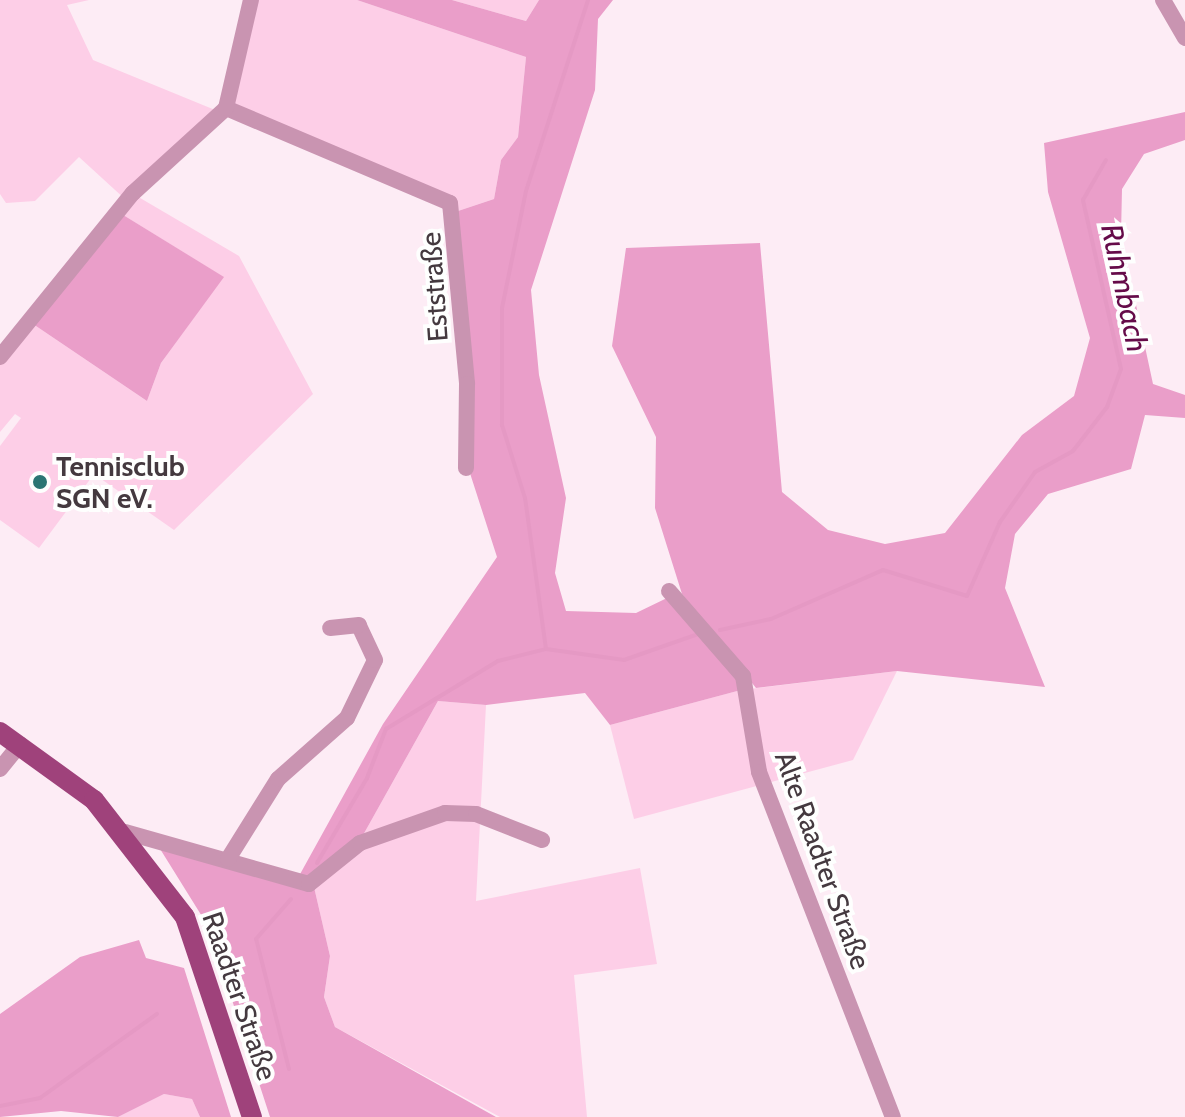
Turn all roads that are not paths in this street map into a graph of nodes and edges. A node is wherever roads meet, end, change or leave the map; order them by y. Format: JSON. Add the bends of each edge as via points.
{"nodes":[{"id":1,"x":251,"y":0,"type":"edge"},
{"id":2,"x":1163,"y":0,"type":"edge"},
{"id":3,"x":1185,"y":38,"type":"edge"},
{"id":4,"x":226,"y":108,"type":"junction"},
{"id":5,"x":0,"y":357,"type":"edge"},
{"id":6,"x":466,"y":468,"type":"dead end"},
{"id":7,"x":669,"y":591,"type":"dead end"},
{"id":8,"x":330,"y":628,"type":"dead end"},
{"id":9,"x":0,"y":732,"type":"edge"},
{"id":10,"x":20,"y":744,"type":"junction"},
{"id":11,"x":0,"y":769,"type":"edge"},
{"id":12,"x":125,"y":832,"type":"junction"},
{"id":13,"x":542,"y":840,"type":"dead end"},
{"id":14,"x":228,"y":859,"type":"junction"},
{"id":15,"x":252,"y":1117,"type":"edge"},
{"id":16,"x":893,"y":1117,"type":"edge"}],
"edges":[{"from":1,"to":4,"type":"street"},
{"from":2,"to":3,"type":"street"},
{"from":4,"to":5,"type":"street","via":[[133,193]]},
{"from":4,"to":6,"type":"street","name":"Eststraße","via":[[450,203],[467,384]]},
{"from":7,"to":16,"type":"street","name":"Alte Raadter Straße","via":[[743,676],[759,772]]},
{"from":8,"to":14,"type":"street","via":[[359,625],[375,660],[347,718],[278,779]]},
{"from":9,"to":10,"type":"main road","name":"Raadter Straße"},
{"from":10,"to":11,"type":"street"},
{"from":10,"to":12,"type":"main road","name":"Raadter Straße"},
{"from":12,"to":14,"type":"street"},
{"from":12,"to":15,"type":"main road","name":"Raadter Straße","via":[[185,917]]},
{"from":13,"to":14,"type":"street","via":[[476,814],[445,813],[360,843],[309,884]]}]}
